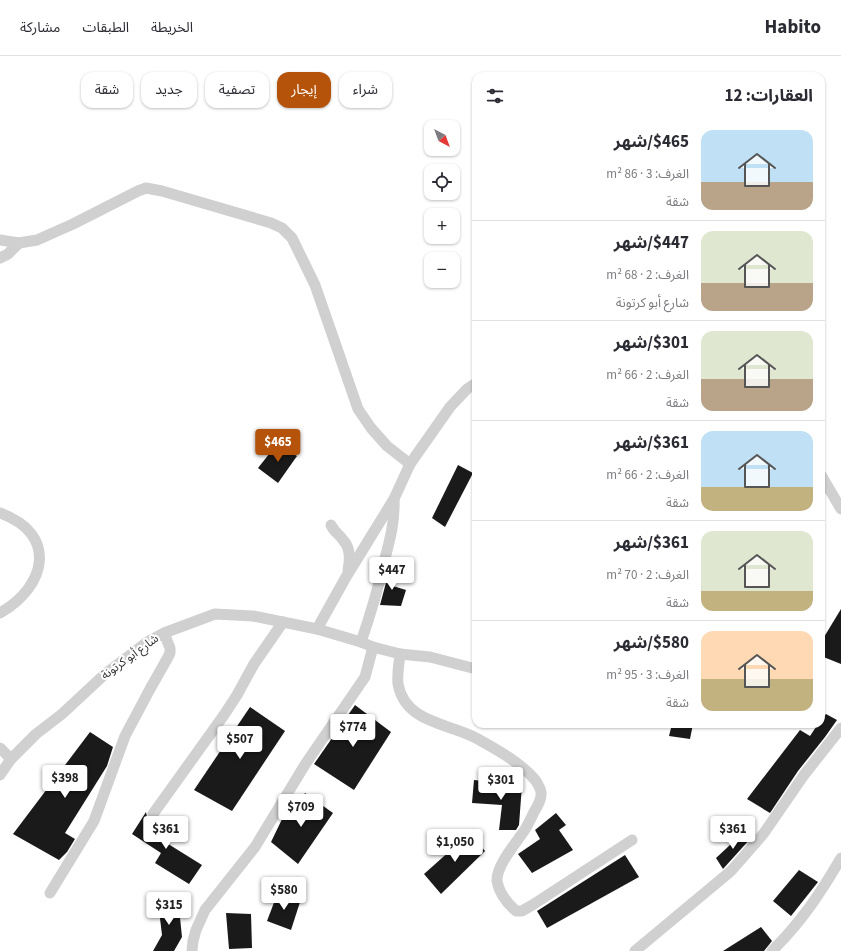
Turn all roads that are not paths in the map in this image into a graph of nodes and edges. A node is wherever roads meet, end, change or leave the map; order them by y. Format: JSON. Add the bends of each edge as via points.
{"nodes":[{"id":1,"x":0,"y":240,"type":"edge"},
{"id":2,"x":19,"y":243,"type":"junction"},
{"id":3,"x":0,"y":258,"type":"edge"},
{"id":4,"x":472,"y":386,"type":"edge"},
{"id":5,"x":410,"y":464,"type":"junction"},
{"id":6,"x":825,"y":482,"type":"edge"},
{"id":7,"x":394,"y":499,"type":"junction"},
{"id":8,"x":841,"y":509,"type":"edge"},
{"id":9,"x":0,"y":513,"type":"edge"},
{"id":10,"x":331,"y":525,"type":"dead end"},
{"id":11,"x":346,"y":576,"type":"junction"},
{"id":12,"x":0,"y":613,"type":"edge"},
{"id":13,"x":283,"y":622,"type":"junction"},
{"id":14,"x":318,"y":629,"type":"junction"},
{"id":15,"x":164,"y":633,"type":"junction"},
{"id":16,"x":360,"y":642,"type":"junction"},
{"id":17,"x":374,"y":647,"type":"junction"},
{"id":18,"x":400,"y":654,"type":"junction"},
{"id":19,"x":472,"y":667,"type":"edge"},
{"id":20,"x":841,"y":728,"type":"edge"},
{"id":21,"x":0,"y":748,"type":"edge"},
{"id":22,"x":11,"y":759,"type":"junction"},
{"id":23,"x":0,"y":775,"type":"edge"},
{"id":24,"x":153,"y":814,"type":"dead end"},
{"id":25,"x":632,"y":840,"type":"dead end"},
{"id":26,"x":841,"y":858,"type":"edge"},
{"id":27,"x":50,"y":893,"type":"dead end"},
{"id":28,"x":192,"y":951,"type":"edge"},
{"id":29,"x":635,"y":951,"type":"edge"},
{"id":30,"x":772,"y":951,"type":"edge"}],
"edges":[{"from":1,"to":2,"type":"street"},
{"from":2,"to":3,"type":"street"},
{"from":2,"to":5,"type":"street","via":[[37,240],[146,188],[242,214],[282,228],[292,238],[315,285],[358,410],[387,446]]},
{"from":4,"to":5,"type":"street","via":[[450,407]]},
{"from":5,"to":7,"type":"street"},
{"from":6,"to":8,"type":"street"},
{"from":7,"to":11,"type":"street"},
{"from":7,"to":16,"type":"street","via":[[390,538],[375,602]]},
{"from":9,"to":12,"type":"street","via":[[9,516],[29,532],[34,538],[40,558],[33,583],[27,592]]},
{"from":10,"to":11,"type":"street","via":[[344,540],[350,557]]},
{"from":11,"to":14,"type":"street"},
{"from":13,"to":14,"type":"street","name":"شارع أبو كرتونة"},
{"from":13,"to":15,"type":"street","name":"شارع أبو كرتونة","via":[[253,616],[215,614]]},
{"from":13,"to":24,"type":"street","via":[[224,715]]},
{"from":14,"to":16,"type":"street","name":"شارع أبو كرتونة"},
{"from":15,"to":22,"type":"street","name":"شارع أبو كرتونة","via":[[147,642],[105,674]]},
{"from":15,"to":27,"type":"street","via":[[170,653],[125,736],[94,822]]},
{"from":16,"to":17,"type":"street","name":"شارع أبو كرتونة"},
{"from":17,"to":18,"type":"street","name":"شارع أبو كرتونة"},
{"from":17,"to":28,"type":"street","via":[[365,677],[306,764],[255,847],[204,910],[196,930]]},
{"from":18,"to":19,"type":"street","name":"شارع أبو كرتونة","via":[[430,657]]},
{"from":18,"to":25,"type":"street","via":[[398,684],[412,710],[422,717],[474,737],[501,753],[514,761],[539,786],[542,794],[540,802],[498,871],[500,891],[516,912],[534,904]]},
{"from":20,"to":29,"type":"street","via":[[804,775],[764,833],[731,871]]},
{"from":21,"to":22,"type":"street"},
{"from":22,"to":23,"type":"street","name":"شارع أبو كرتونة"},
{"from":26,"to":30,"type":"street","via":[[804,917]]}]}
